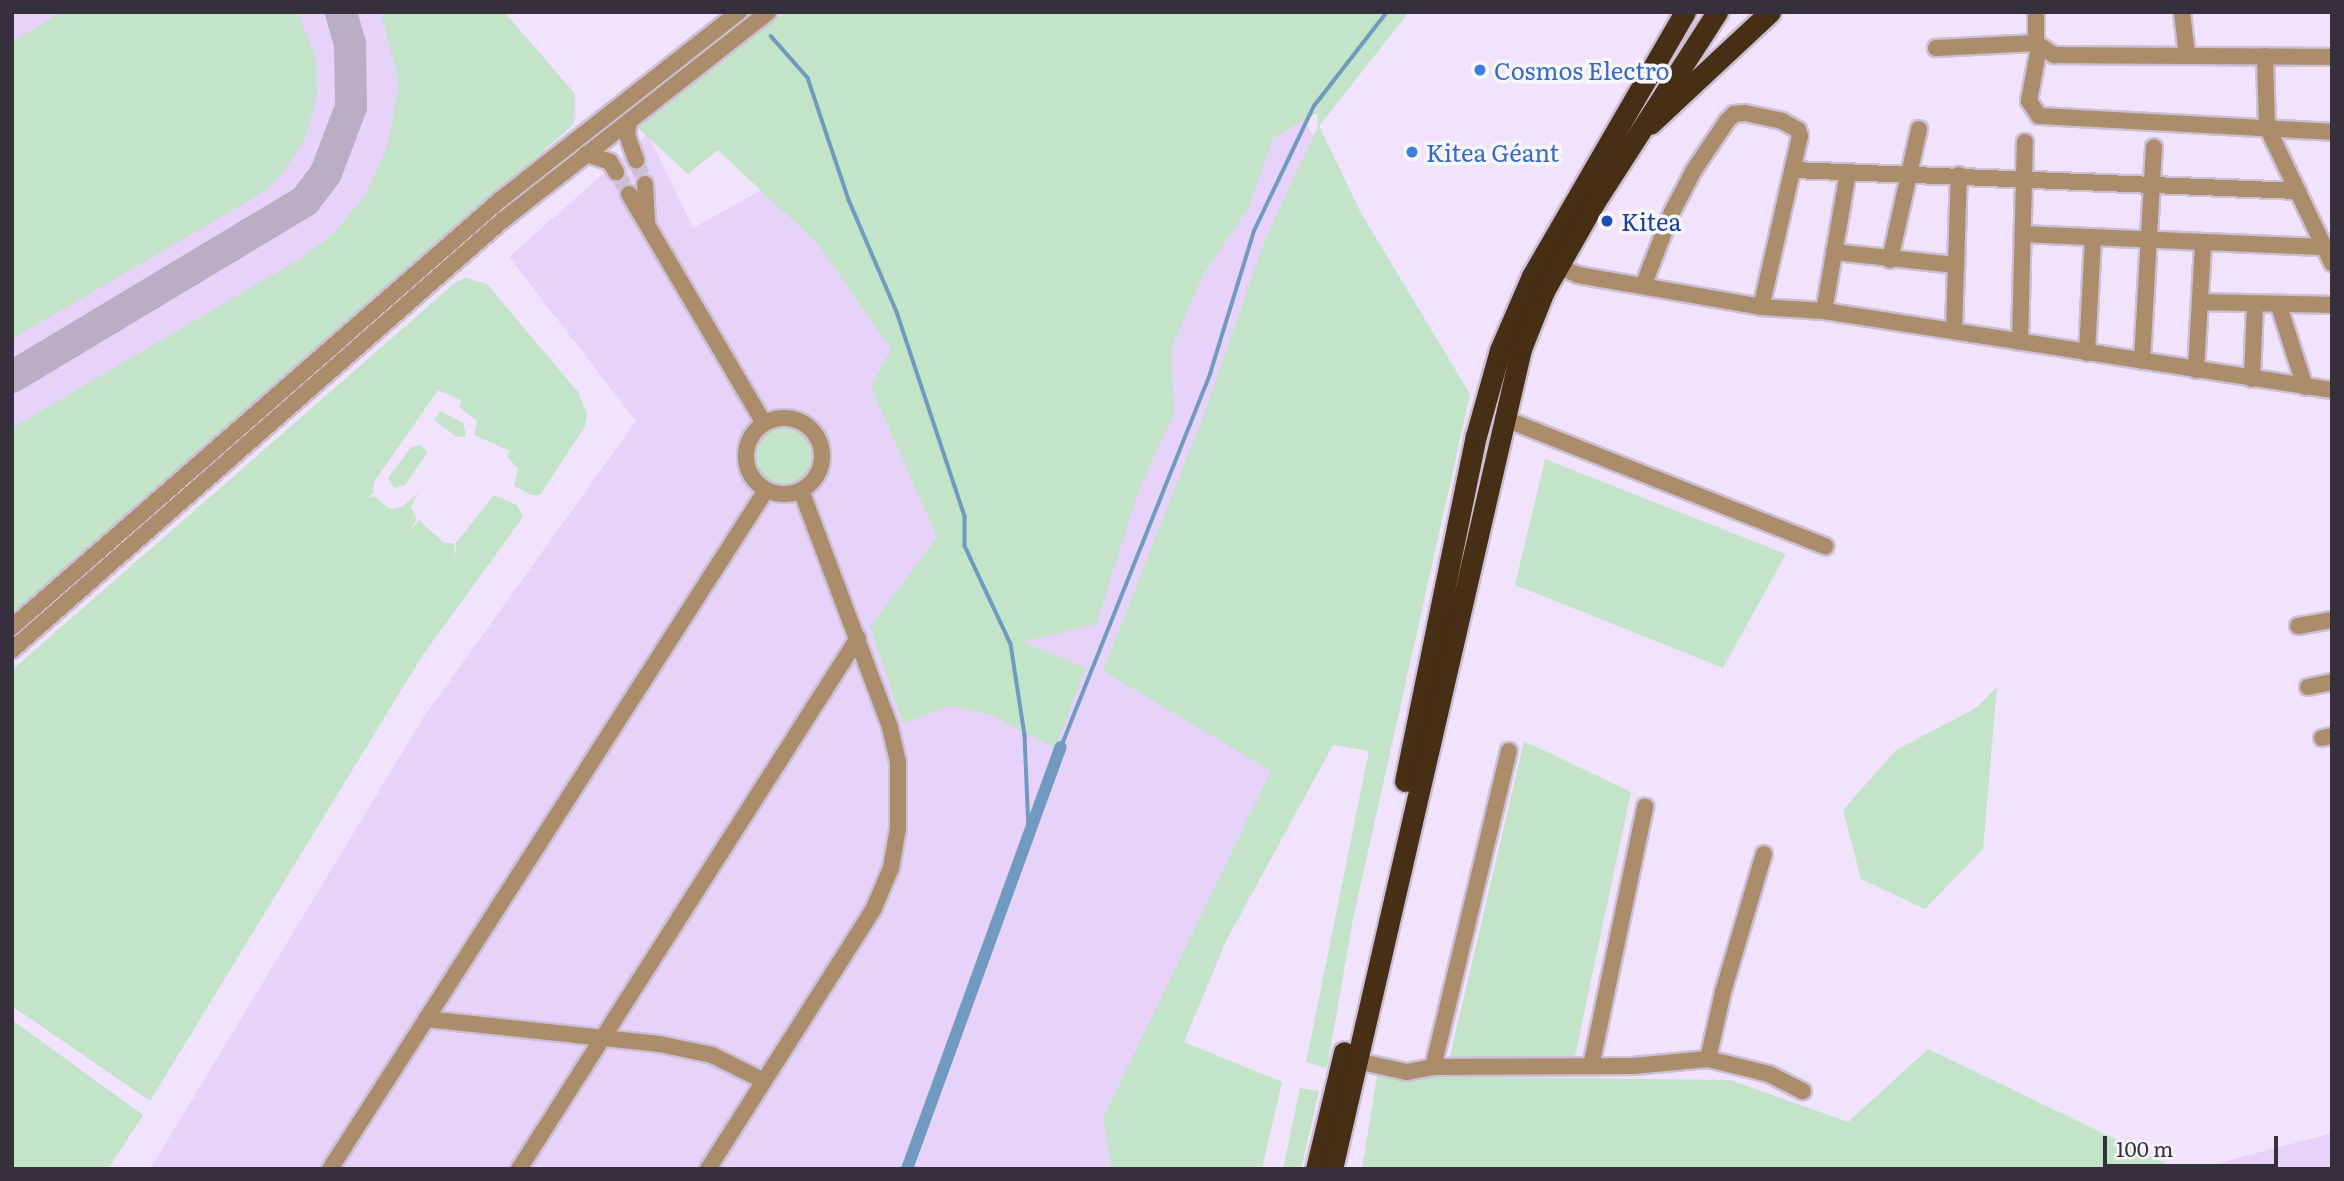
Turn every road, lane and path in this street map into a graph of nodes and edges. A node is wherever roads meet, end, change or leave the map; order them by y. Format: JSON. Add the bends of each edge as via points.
{"nodes":[{"id":1,"x":739,"y":12,"type":"edge"},
{"id":2,"x":768,"y":12,"type":"edge"},
{"id":3,"x":1685,"y":12,"type":"edge"},
{"id":4,"x":1717,"y":12,"type":"edge"},
{"id":5,"x":1770,"y":12,"type":"edge"},
{"id":6,"x":2036,"y":12,"type":"edge"},
{"id":7,"x":2182,"y":12,"type":"edge"},
{"id":8,"x":2038,"y":45,"type":"junction"},
{"id":9,"x":1936,"y":48,"type":"dead end"},
{"id":10,"x":2186,"y":55,"type":"junction"},
{"id":11,"x":2265,"y":56,"type":"junction"},
{"id":12,"x":2332,"y":57,"type":"edge"},
{"id":13,"x":629,"y":122,"type":"junction"},
{"id":14,"x":2267,"y":127,"type":"junction"},
{"id":15,"x":1919,"y":129,"type":"dead end"},
{"id":16,"x":2332,"y":132,"type":"edge"},
{"id":17,"x":614,"y":133,"type":"junction"},
{"id":18,"x":1633,"y":139,"type":"junction"},
{"id":19,"x":2025,"y":142,"type":"dead end"},
{"id":20,"x":2154,"y":147,"type":"dead end"},
{"id":21,"x":586,"y":154,"type":"junction"},
{"id":22,"x":636,"y":160,"type":"tunnel mouth"},
{"id":23,"x":1794,"y":170,"type":"junction"},
{"id":24,"x":1848,"y":172,"type":"junction"},
{"id":25,"x":1908,"y":173,"type":"junction"},
{"id":26,"x":1959,"y":175,"type":"junction"},
{"id":27,"x":2025,"y":177,"type":"junction"},
{"id":28,"x":645,"y":184,"type":"tunnel mouth"},
{"id":29,"x":2151,"y":184,"type":"junction"},
{"id":30,"x":2298,"y":191,"type":"junction"},
{"id":31,"x":629,"y":194,"type":"tunnel mouth"},
{"id":32,"x":646,"y":222,"type":"junction"},
{"id":33,"x":465,"y":230,"type":"junction"},
{"id":34,"x":2023,"y":234,"type":"junction"},
{"id":35,"x":2094,"y":238,"type":"junction"},
{"id":36,"x":2148,"y":242,"type":"junction"},
{"id":37,"x":477,"y":243,"type":"junction"},
{"id":38,"x":450,"y":244,"type":"junction"},
{"id":39,"x":2203,"y":244,"type":"junction"},
{"id":40,"x":2325,"y":247,"type":"junction"},
{"id":41,"x":1834,"y":253,"type":"junction"},
{"id":42,"x":461,"y":256,"type":"junction"},
{"id":43,"x":1890,"y":260,"type":"junction"},
{"id":44,"x":2332,"y":263,"type":"edge"},
{"id":45,"x":1956,"y":265,"type":"junction"},
{"id":46,"x":1557,"y":266,"type":"junction"},
{"id":47,"x":1643,"y":286,"type":"junction"},
{"id":48,"x":2200,"y":302,"type":"junction"},
{"id":49,"x":2255,"y":305,"type":"junction"},
{"id":50,"x":2332,"y":305,"type":"edge"},
{"id":51,"x":2279,"y":306,"type":"junction"},
{"id":52,"x":1761,"y":307,"type":"junction"},
{"id":53,"x":1824,"y":310,"type":"junction"},
{"id":54,"x":1954,"y":330,"type":"junction"},
{"id":55,"x":2020,"y":342,"type":"junction"},
{"id":56,"x":2087,"y":353,"type":"junction"},
{"id":57,"x":2142,"y":362,"type":"junction"},
{"id":58,"x":2196,"y":370,"type":"junction"},
{"id":59,"x":2252,"y":379,"type":"junction"},
{"id":60,"x":2305,"y":387,"type":"junction"},
{"id":61,"x":2332,"y":390,"type":"edge"},
{"id":62,"x":1503,"y":418,"type":"junction"},
{"id":63,"x":764,"y":423,"type":"junction"},
{"id":64,"x":766,"y":490,"type":"junction"},
{"id":65,"x":801,"y":490,"type":"junction"},
{"id":66,"x":1825,"y":546,"type":"dead end"},
{"id":67,"x":2332,"y":620,"type":"edge"},
{"id":68,"x":2298,"y":626,"type":"dead end"},
{"id":69,"x":12,"y":627,"type":"edge"},
{"id":70,"x":858,"y":638,"type":"junction"},
{"id":71,"x":12,"y":650,"type":"edge"},
{"id":72,"x":2332,"y":682,"type":"edge"},
{"id":73,"x":2308,"y":687,"type":"dead end"},
{"id":74,"x":1509,"y":751,"type":"dead end"},
{"id":75,"x":1645,"y":807,"type":"dead end"},
{"id":76,"x":1764,"y":854,"type":"dead end"},
{"id":77,"x":426,"y":1019,"type":"junction"},
{"id":78,"x":603,"y":1038,"type":"junction"},
{"id":79,"x":1708,"y":1059,"type":"junction"},
{"id":80,"x":1357,"y":1061,"type":"junction"},
{"id":81,"x":1591,"y":1066,"type":"junction"},
{"id":82,"x":1433,"y":1067,"type":"junction"},
{"id":83,"x":764,"y":1081,"type":"junction"},
{"id":84,"x":1803,"y":1091,"type":"dead end"},
{"id":85,"x":330,"y":1169,"type":"edge"},
{"id":86,"x":519,"y":1169,"type":"edge"},
{"id":87,"x":708,"y":1169,"type":"edge"},
{"id":88,"x":1316,"y":1169,"type":"edge"},
{"id":89,"x":1332,"y":1169,"type":"edge"}],
"edges":[{"from":1,"to":33,"type":"street"},
{"from":2,"to":13,"type":"street"},
{"from":3,"to":88,"type":"highway","via":[[1532,276],[1491,377],[1359,996]]},
{"from":4,"to":18,"type":"highway"},
{"from":5,"to":18,"type":"highway"},
{"from":6,"to":8,"type":"street"},
{"from":7,"to":10,"type":"street"},
{"from":8,"to":9,"type":"street"},
{"from":8,"to":10,"type":"street","via":[[2065,55]]},
{"from":8,"to":14,"type":"street","via":[[2029,101],[2039,116]]},
{"from":10,"to":11,"type":"street"},
{"from":11,"to":12,"type":"street"},
{"from":11,"to":14,"type":"street"},
{"from":13,"to":17,"type":"street"},
{"from":13,"to":22,"type":"street","via":[[627,135]]},
{"from":14,"to":16,"type":"street"},
{"from":14,"to":30,"type":"street"},
{"from":15,"to":25,"type":"street"},
{"from":17,"to":21,"type":"street"},
{"from":17,"to":21,"type":"street","via":[[613,167]]},
{"from":18,"to":46,"type":"highway"},
{"from":19,"to":27,"type":"street"},
{"from":20,"to":29,"type":"street"},
{"from":21,"to":37,"type":"street"},
{"from":23,"to":24,"type":"street"},
{"from":23,"to":47,"type":"street","via":[[1798,130],[1782,121],[1734,114],[1672,212]]},
{"from":23,"to":52,"type":"street"},
{"from":24,"to":25,"type":"street"},
{"from":24,"to":41,"type":"street"},
{"from":25,"to":26,"type":"street"},
{"from":25,"to":43,"type":"street"},
{"from":26,"to":27,"type":"street"},
{"from":26,"to":45,"type":"street"},
{"from":27,"to":29,"type":"street"},
{"from":27,"to":34,"type":"street"},
{"from":28,"to":32,"type":"street"},
{"from":29,"to":30,"type":"street"},
{"from":29,"to":36,"type":"street"},
{"from":30,"to":40,"type":"street"},
{"from":31,"to":32,"type":"street"},
{"from":32,"to":63,"type":"street"},
{"from":33,"to":37,"type":"street"},
{"from":33,"to":38,"type":"street"},
{"from":34,"to":35,"type":"street"},
{"from":34,"to":55,"type":"street"},
{"from":35,"to":36,"type":"street"},
{"from":35,"to":56,"type":"street"},
{"from":36,"to":39,"type":"street"},
{"from":36,"to":57,"type":"street"},
{"from":37,"to":42,"type":"street"},
{"from":38,"to":42,"type":"street"},
{"from":38,"to":69,"type":"street"},
{"from":39,"to":40,"type":"street"},
{"from":39,"to":48,"type":"street"},
{"from":40,"to":44,"type":"street"},
{"from":41,"to":43,"type":"street"},
{"from":41,"to":53,"type":"street"},
{"from":42,"to":71,"type":"street"},
{"from":43,"to":45,"type":"street"},
{"from":45,"to":54,"type":"street"},
{"from":46,"to":47,"type":"street","via":[[1578,275]]},
{"from":46,"to":62,"type":"highway","via":[[1521,349]]},
{"from":47,"to":52,"type":"street"},
{"from":48,"to":49,"type":"street"},
{"from":48,"to":58,"type":"street"},
{"from":49,"to":51,"type":"street"},
{"from":49,"to":59,"type":"street"},
{"from":50,"to":51,"type":"street"},
{"from":51,"to":60,"type":"street"},
{"from":52,"to":53,"type":"street"},
{"from":53,"to":54,"type":"street"},
{"from":54,"to":55,"type":"street"},
{"from":55,"to":56,"type":"street"},
{"from":56,"to":57,"type":"street"},
{"from":57,"to":58,"type":"street"},
{"from":58,"to":59,"type":"street"},
{"from":59,"to":60,"type":"street"},
{"from":60,"to":61,"type":"street"},
{"from":62,"to":66,"type":"street"},
{"from":62,"to":80,"type":"highway"},
{"from":63,"to":64,"type":"street","via":[[746,451],[750,474]]},
{"from":63,"to":65,"type":"street","via":[[788,418],[810,428],[818,438],[822,461],[811,483]]},
{"from":64,"to":65,"type":"street","via":[[783,494]]},
{"from":64,"to":77,"type":"street"},
{"from":65,"to":70,"type":"street"},
{"from":67,"to":68,"type":"street"},
{"from":70,"to":78,"type":"street"},
{"from":70,"to":83,"type":"street","via":[[898,762],[898,818],[891,868],[874,908]]},
{"from":72,"to":73,"type":"street"},
{"from":74,"to":82,"type":"street"},
{"from":75,"to":81,"type":"street"},
{"from":76,"to":79,"type":"street"},
{"from":77,"to":78,"type":"street"},
{"from":77,"to":85,"type":"street"},
{"from":78,"to":83,"type":"street","via":[[712,1055]]},
{"from":78,"to":86,"type":"street"},
{"from":79,"to":81,"type":"street"},
{"from":79,"to":84,"type":"street","via":[[1769,1074]]},
{"from":80,"to":82,"type":"street","via":[[1407,1072]]},
{"from":80,"to":89,"type":"highway"},
{"from":81,"to":82,"type":"street"},
{"from":83,"to":87,"type":"street"}]}
